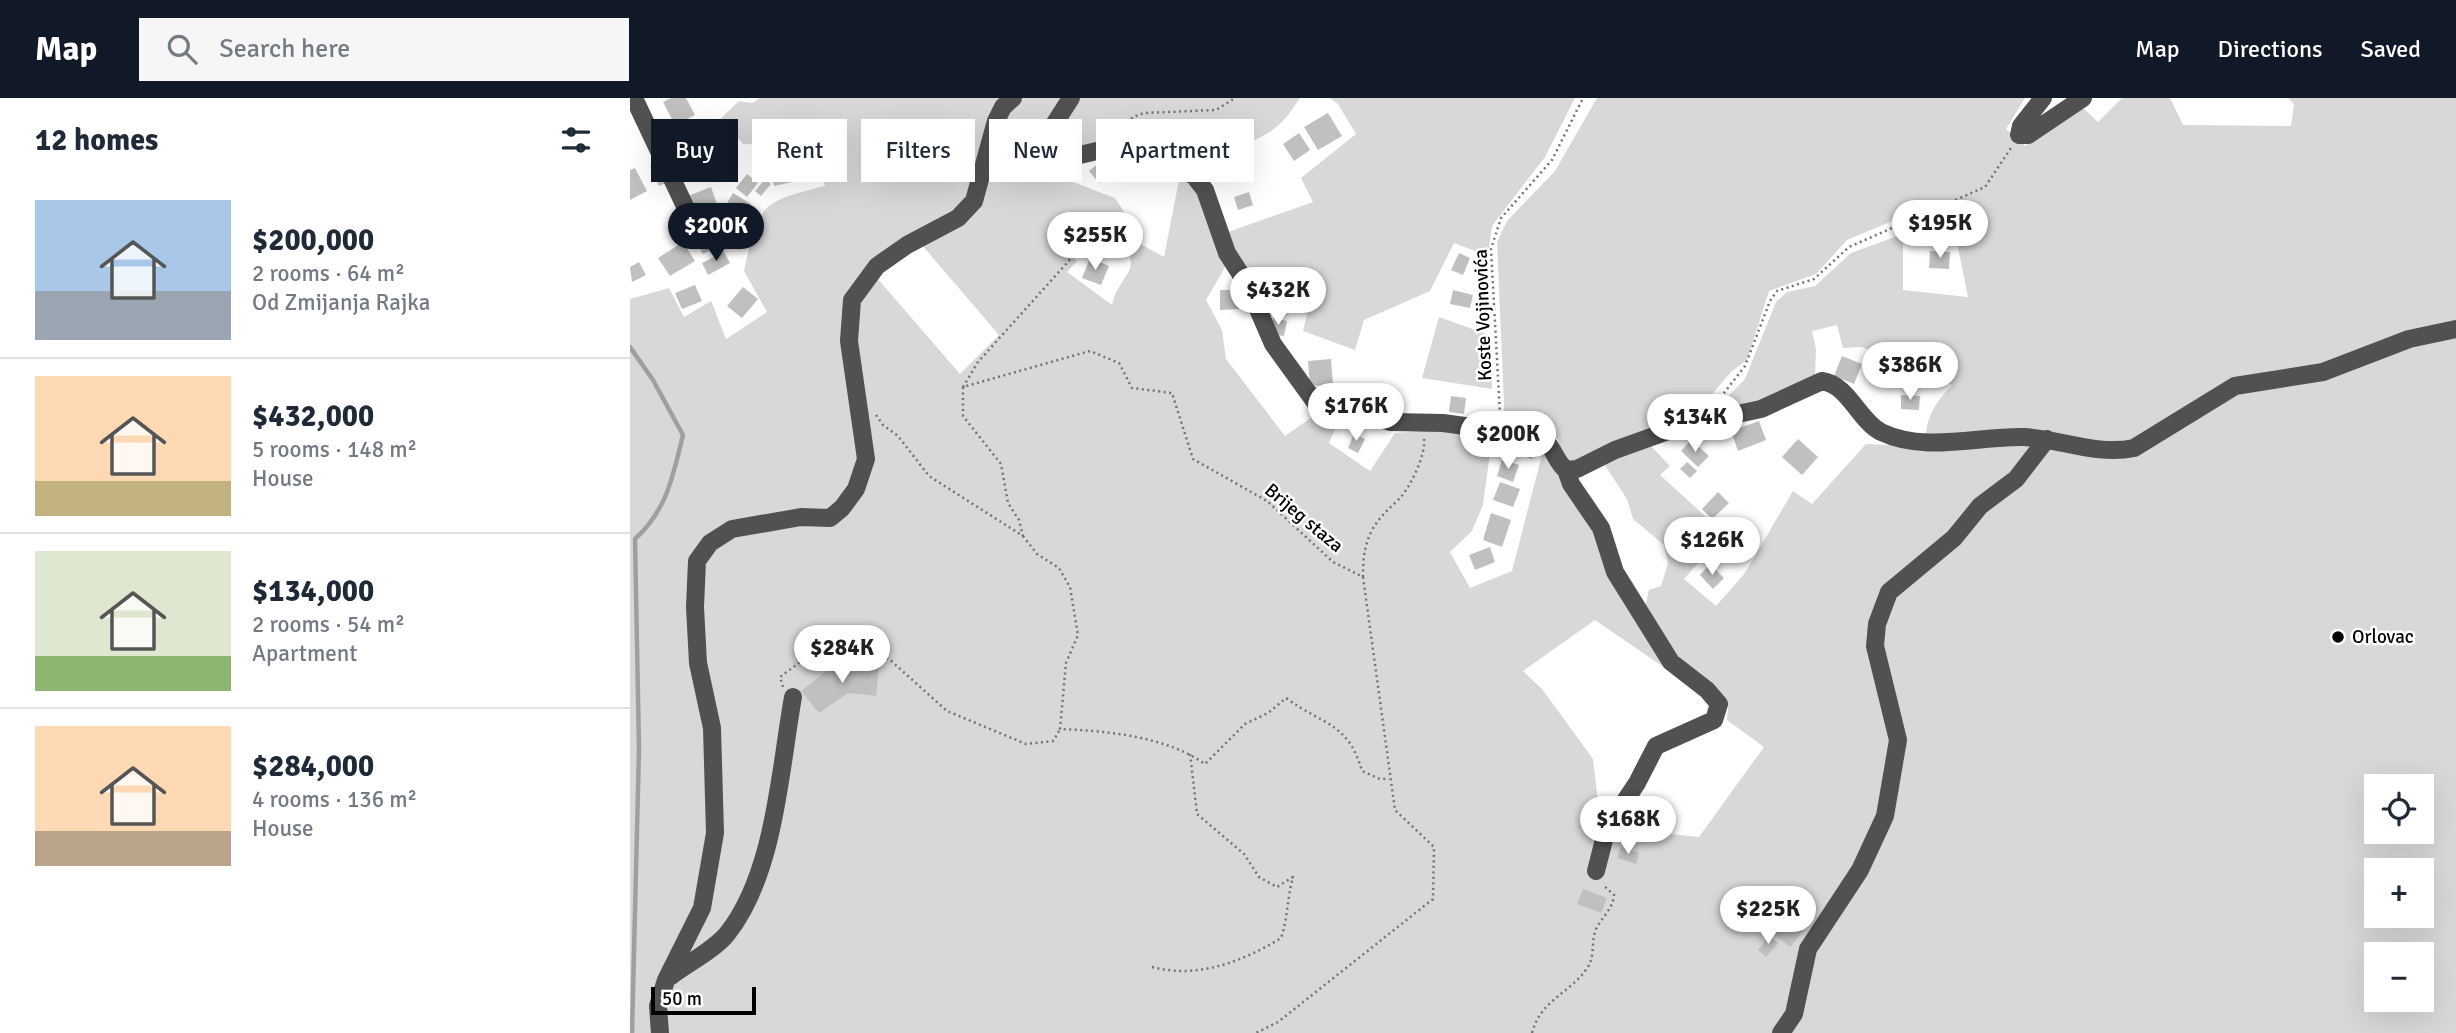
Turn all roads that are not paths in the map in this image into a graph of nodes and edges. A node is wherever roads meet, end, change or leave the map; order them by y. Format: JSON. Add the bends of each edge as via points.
{"nodes":[{"id":1,"x":634,"y":98,"type":"edge"},
{"id":2,"x":1013,"y":98,"type":"edge"},
{"id":3,"x":1071,"y":98,"type":"edge"},
{"id":4,"x":2043,"y":98,"type":"edge"},
{"id":5,"x":2083,"y":98,"type":"edge"},
{"id":6,"x":691,"y":219,"type":"dead end"},
{"id":7,"x":2456,"y":329,"type":"edge"},
{"id":8,"x":2047,"y":439,"type":"junction"},
{"id":9,"x":1566,"y":470,"type":"junction"},
{"id":10,"x":793,"y":696,"type":"road end"},
{"id":11,"x":1596,"y":871,"type":"road end"},
{"id":12,"x":666,"y":980,"type":"junction"},
{"id":13,"x":660,"y":1033,"type":"edge"},
{"id":14,"x":1781,"y":1033,"type":"edge"}],
"edges":[{"from":1,"to":6,"type":"street"},
{"from":2,"to":12,"type":"street","via":[[996,121],[974,201],[958,218],[877,266],[852,300],[849,341],[866,459],[856,489],[830,518],[800,517],[732,530],[710,543],[697,561],[698,663],[712,728],[715,833],[702,908]]},
{"from":3,"to":9,"type":"street","via":[[1046,137],[1047,156],[1054,161],[1114,147],[1137,151],[1172,164],[1201,183],[1227,253],[1247,284],[1273,344],[1320,409],[1358,412],[1390,422],[1443,423],[1539,436],[1552,445]]},
{"from":4,"to":5,"type":"street","via":[[2019,135],[2028,135]]},
{"from":7,"to":8,"type":"street","via":[[2409,338],[2323,372],[2235,386],[2134,448],[2100,450]]},
{"from":8,"to":9,"type":"street","via":[[1907,441],[1880,432],[1842,391],[1822,381],[1761,408],[1682,425]]},
{"from":8,"to":14,"type":"street","via":[[2016,479],[1980,506],[1954,538],[1889,592],[1877,624],[1875,646],[1898,740],[1885,816],[1860,870],[1808,949],[1794,1014]]},
{"from":9,"to":11,"type":"street","via":[[1601,528],[1615,572],[1671,662],[1719,704],[1714,720],[1656,746],[1650,754],[1637,783],[1606,828]]},
{"from":10,"to":12,"type":"street","via":[[772,831],[752,888],[727,935]]},
{"from":12,"to":13,"type":"street","via":[[659,1006]]}]}
